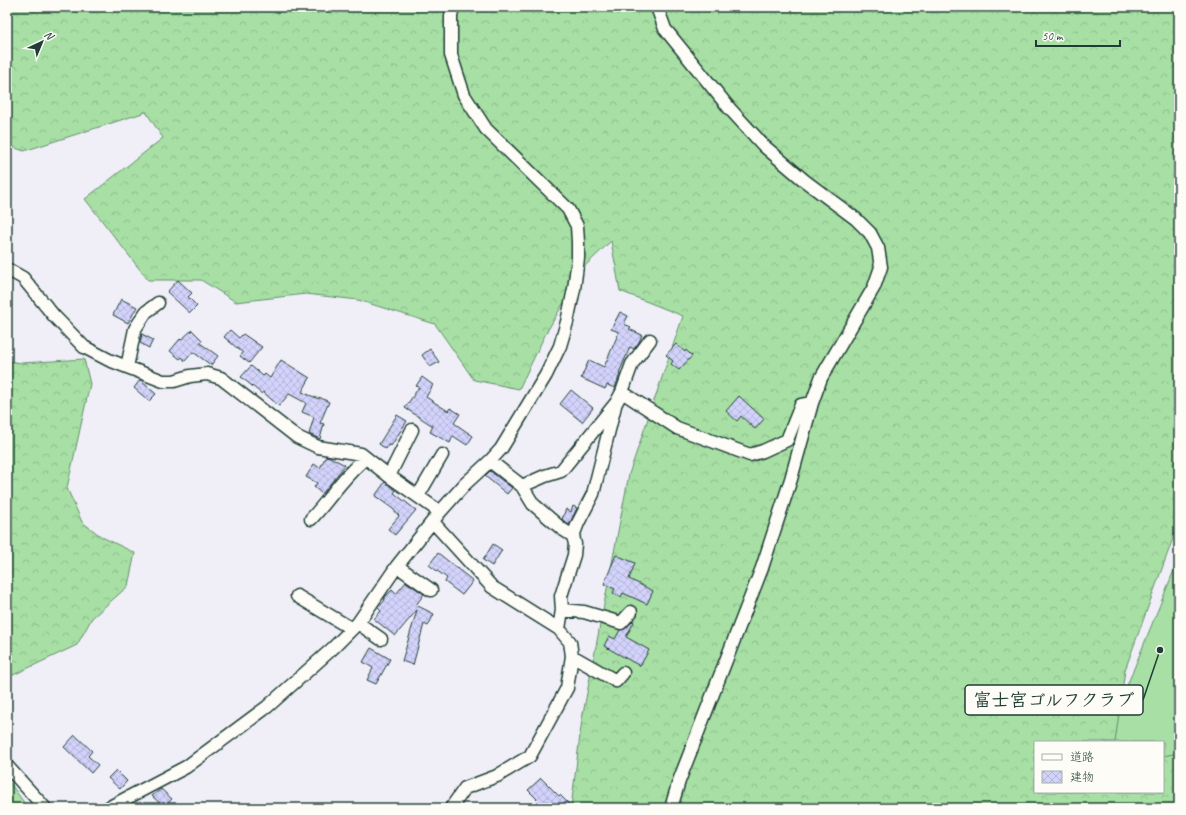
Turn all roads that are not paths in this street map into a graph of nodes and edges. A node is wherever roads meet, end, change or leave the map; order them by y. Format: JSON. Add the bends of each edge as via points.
{"nodes":[{"id":1,"x":453,"y":7,"type":"edge"},
{"id":2,"x":657,"y":7,"type":"edge"},
{"id":3,"x":7,"y":269,"type":"edge"},
{"id":4,"x":158,"y":303,"type":"dead end"},
{"id":5,"x":650,"y":340,"type":"dead end"},
{"id":6,"x":127,"y":367,"type":"junction"},
{"id":7,"x":619,"y":397,"type":"junction"},
{"id":8,"x":812,"y":403,"type":"junction"},
{"id":9,"x":412,"y":430,"type":"dead end"},
{"id":10,"x":442,"y":455,"type":"dead end"},
{"id":11,"x":366,"y":458,"type":"junction"},
{"id":12,"x":490,"y":461,"type":"junction"},
{"id":13,"x":389,"y":476,"type":"junction"},
{"id":14,"x":522,"y":486,"type":"junction"},
{"id":15,"x":418,"y":496,"type":"junction"},
{"id":16,"x":440,"y":512,"type":"junction"},
{"id":17,"x":311,"y":518,"type":"dead end"},
{"id":18,"x":433,"y":522,"type":"junction"},
{"id":19,"x":573,"y":536,"type":"junction"},
{"id":20,"x":397,"y":566,"type":"junction"},
{"id":21,"x":431,"y":590,"type":"dead end"},
{"id":22,"x":297,"y":596,"type":"dead end"},
{"id":23,"x":562,"y":610,"type":"junction"},
{"id":24,"x":631,"y":612,"type":"dead end"},
{"id":25,"x":355,"y":626,"type":"junction"},
{"id":26,"x":559,"y":629,"type":"junction"},
{"id":27,"x":381,"y":639,"type":"dead end"},
{"id":28,"x":572,"y":656,"type":"junction"},
{"id":29,"x":623,"y":673,"type":"dead end"},
{"id":30,"x":7,"y":766,"type":"edge"},
{"id":31,"x":45,"y":808,"type":"edge"},
{"id":32,"x":108,"y":808,"type":"edge"},
{"id":33,"x":451,"y":808,"type":"edge"},
{"id":34,"x":671,"y":808,"type":"edge"}],
"edges":[{"from":1,"to":12,"type":"street","via":[[451,55],[464,95],[486,129],[568,209],[577,226],[578,258],[574,288],[560,346],[546,375],[501,449]]},
{"from":2,"to":8,"type":"street","via":[[665,29],[730,110],[764,146],[856,219],[870,233],[878,248],[881,267],[874,287],[821,378]]},
{"from":3,"to":6,"type":"street","via":[[23,278],[84,347]]},
{"from":4,"to":6,"type":"street","via":[[146,312],[135,328]]},
{"from":5,"to":7,"type":"street","via":[[632,364]]},
{"from":6,"to":11,"type":"street","via":[[163,381],[207,374],[221,378],[297,437],[318,446],[361,454]]},
{"from":7,"to":8,"type":"street","via":[[677,428],[750,455],[787,440],[801,405]]},
{"from":7,"to":14,"type":"street","via":[[561,471]]},
{"from":7,"to":19,"type":"street","via":[[594,494]]},
{"from":8,"to":34,"type":"street","via":[[762,568],[679,781]]},
{"from":9,"to":13,"type":"street"},
{"from":10,"to":15,"type":"street"},
{"from":11,"to":13,"type":"street"},
{"from":11,"to":17,"type":"street","via":[[353,468]]},
{"from":12,"to":14,"type":"street"},
{"from":12,"to":16,"type":"street"},
{"from":13,"to":15,"type":"street"},
{"from":14,"to":19,"type":"street","via":[[533,504],[562,530]]},
{"from":15,"to":16,"type":"street"},
{"from":16,"to":18,"type":"street"},
{"from":18,"to":20,"type":"street"},
{"from":18,"to":26,"type":"street","via":[[492,587]]},
{"from":19,"to":23,"type":"street","via":[[574,555],[561,596]]},
{"from":20,"to":21,"type":"street"},
{"from":20,"to":25,"type":"street"},
{"from":22,"to":25,"type":"street"},
{"from":23,"to":24,"type":"street","via":[[584,612],[621,623]]},
{"from":23,"to":26,"type":"street"},
{"from":25,"to":27,"type":"street"},
{"from":25,"to":32,"type":"street","via":[[267,707],[204,754],[186,767]]},
{"from":26,"to":28,"type":"street","via":[[570,642]]},
{"from":28,"to":29,"type":"street","via":[[616,681]]},
{"from":28,"to":33,"type":"street","via":[[567,688],[530,756],[497,776],[466,788]]},
{"from":30,"to":31,"type":"street"}]}
